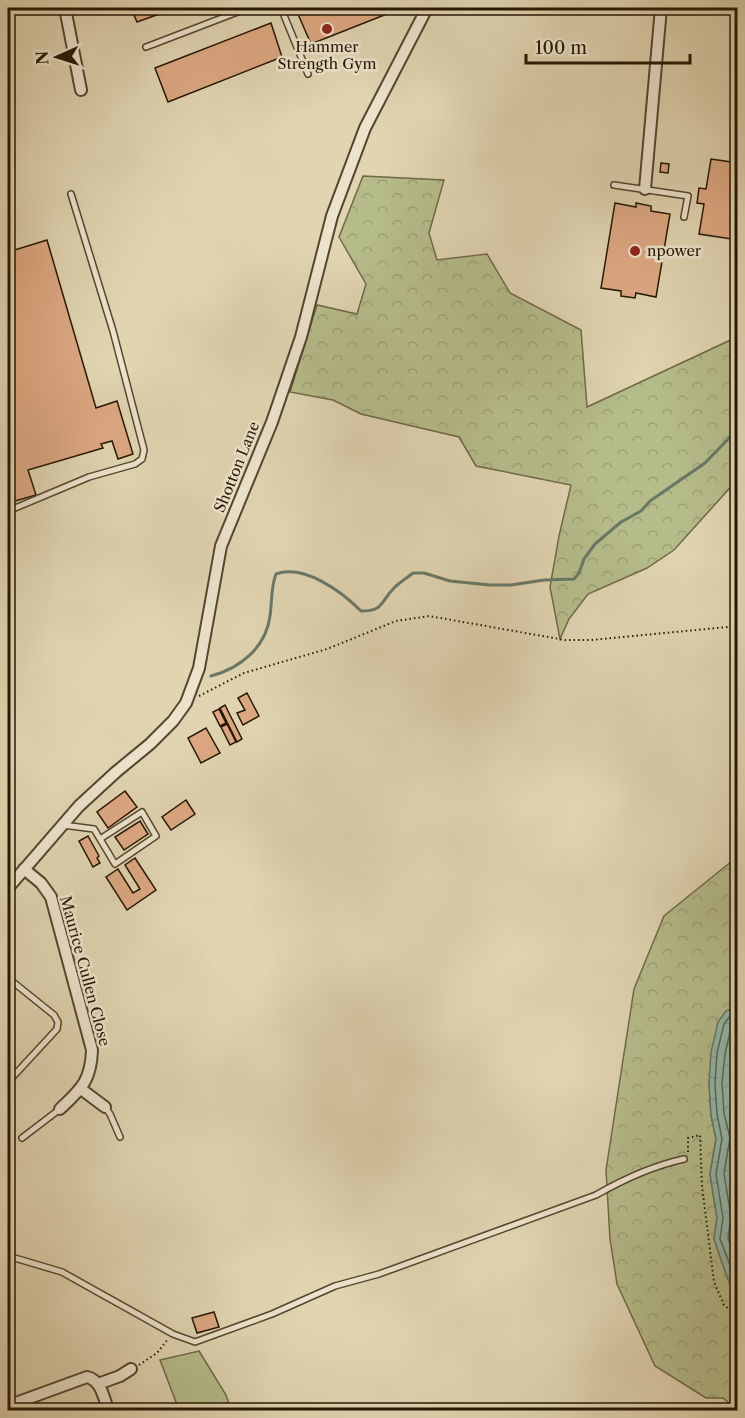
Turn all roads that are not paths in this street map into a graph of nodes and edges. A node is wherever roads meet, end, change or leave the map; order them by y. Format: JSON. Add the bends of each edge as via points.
{"nodes":[{"id":1,"x":65,"y":8,"type":"edge"},
{"id":2,"x":248,"y":8,"type":"edge"},
{"id":3,"x":281,"y":8,"type":"edge"},
{"id":4,"x":661,"y":8,"type":"edge"},
{"id":5,"x":426,"y":9,"type":"edge"},
{"id":6,"x":146,"y":47,"type":"dead end"},
{"id":7,"x":308,"y":74,"type":"dead end"},
{"id":8,"x":81,"y":90,"type":"dead end"},
{"id":9,"x":614,"y":184,"type":"dead end"},
{"id":10,"x":645,"y":189,"type":"junction"},
{"id":11,"x":71,"y":194,"type":"dead end"},
{"id":12,"x":684,"y":217,"type":"dead end"},
{"id":13,"x":8,"y":511,"type":"edge"},
{"id":14,"x":62,"y":825,"type":"junction"},
{"id":15,"x":100,"y":839,"type":"junction"},
{"id":16,"x":24,"y":869,"type":"junction"},
{"id":17,"x":8,"y":888,"type":"edge"},
{"id":18,"x":8,"y":978,"type":"edge"},
{"id":19,"x":8,"y":1082,"type":"edge"},
{"id":20,"x":81,"y":1089,"type":"junction"},
{"id":21,"x":105,"y":1107,"type":"joint"},
{"id":22,"x":60,"y":1108,"type":"joint"},
{"id":23,"x":120,"y":1137,"type":"dead end"},
{"id":24,"x":22,"y":1138,"type":"dead end"},
{"id":25,"x":684,"y":1159,"type":"road end"},
{"id":26,"x":8,"y":1256,"type":"edge"},
{"id":27,"x":131,"y":1369,"type":"road end"},
{"id":28,"x":98,"y":1384,"type":"junction"},
{"id":29,"x":8,"y":1410,"type":"edge"},
{"id":30,"x":108,"y":1410,"type":"edge"}],
"edges":[{"from":1,"to":8,"type":"street"},
{"from":2,"to":6,"type":"lane"},
{"from":3,"to":7,"type":"lane"},
{"from":4,"to":10,"type":"street"},
{"from":5,"to":14,"type":"street","name":"Shotton Lane","via":[[365,128],[332,216],[294,358],[221,546],[199,668],[186,703],[150,744],[108,778]]},
{"from":9,"to":10,"type":"lane"},
{"from":10,"to":12,"type":"lane","via":[[688,196]]},
{"from":11,"to":13,"type":"lane","via":[[144,450],[142,459],[135,464],[89,477]]},
{"from":14,"to":15,"type":"lane","via":[[94,829]]},
{"from":14,"to":16,"type":"street","name":"Shotton Lane"},
{"from":15,"to":15,"type":"lane","via":[[142,812],[156,836],[115,864]]},
{"from":16,"to":17,"type":"street","name":"Shotton Lane"},
{"from":16,"to":20,"type":"street","name":"Maurice Cullen Close","via":[[51,897],[92,1050],[92,1067]]},
{"from":18,"to":19,"type":"lane","via":[[58,1022],[57,1029]]},
{"from":20,"to":21,"type":"street"},
{"from":20,"to":22,"type":"street","name":"Maurice Cullen Close"},
{"from":21,"to":23,"type":"lane"},
{"from":22,"to":24,"type":"lane"},
{"from":25,"to":26,"type":"lane","via":[[657,1165],[596,1195],[379,1274],[335,1286],[195,1342],[173,1334],[62,1272]]},
{"from":27,"to":28,"type":"street"},
{"from":28,"to":29,"type":"street","via":[[87,1377],[13,1404]]},
{"from":28,"to":30,"type":"street"}]}
